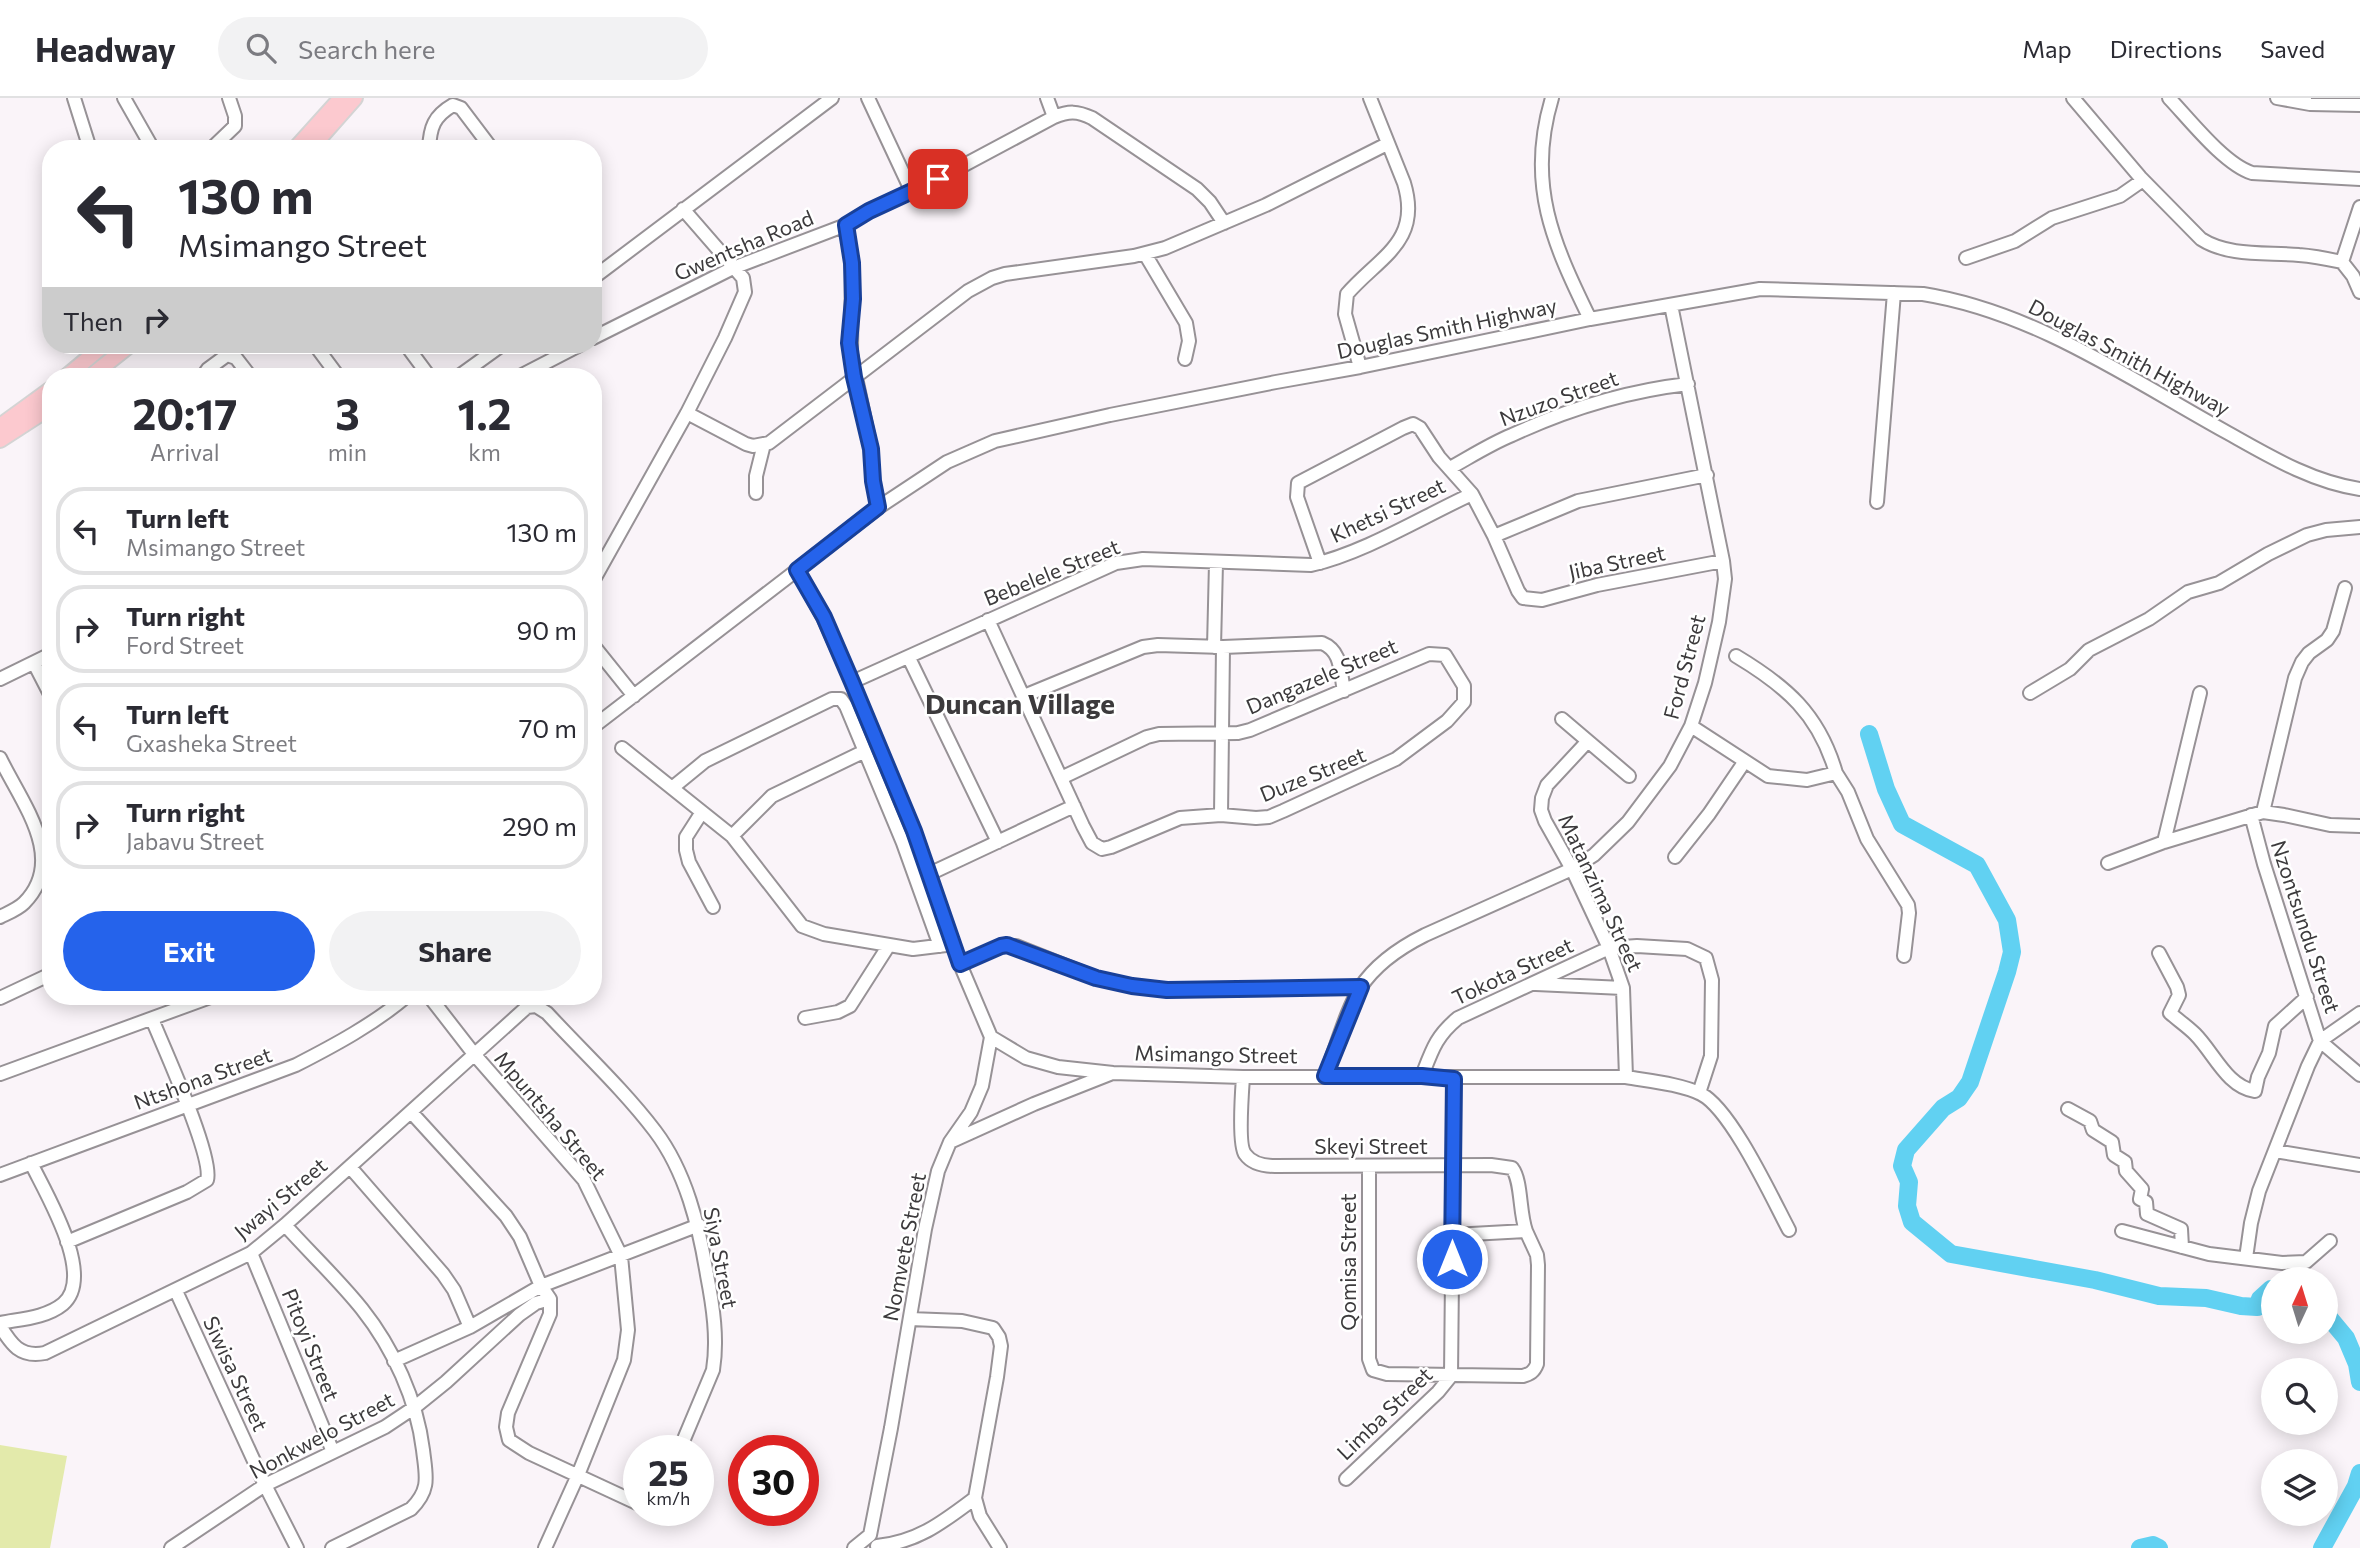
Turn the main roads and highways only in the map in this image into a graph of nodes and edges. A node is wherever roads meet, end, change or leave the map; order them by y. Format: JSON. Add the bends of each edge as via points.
{"nodes":[{"id":1,"x":341,"y":98,"type":"edge"},
{"id":2,"x":355,"y":98,"type":"edge"},
{"id":3,"x":303,"y":140,"type":"edge"},
{"id":4,"x":318,"y":140,"type":"edge"},
{"id":5,"x":96,"y":354,"type":"edge"},
{"id":6,"x":114,"y":354,"type":"edge"},
{"id":7,"x":83,"y":368,"type":"edge"},
{"id":8,"x":88,"y":368,"type":"edge"},
{"id":9,"x":42,"y":396,"type":"edge"},
{"id":10,"x":42,"y":413,"type":"edge"},
{"id":11,"x":0,"y":426,"type":"edge"},
{"id":12,"x":0,"y":440,"type":"edge"}],
"edges":[{"from":1,"to":3,"type":"main road"},
{"from":2,"to":4,"type":"main road"},
{"from":5,"to":7,"type":"main road"},
{"from":6,"to":8,"type":"main road"},
{"from":9,"to":11,"type":"main road"},
{"from":10,"to":12,"type":"main road"}]}
